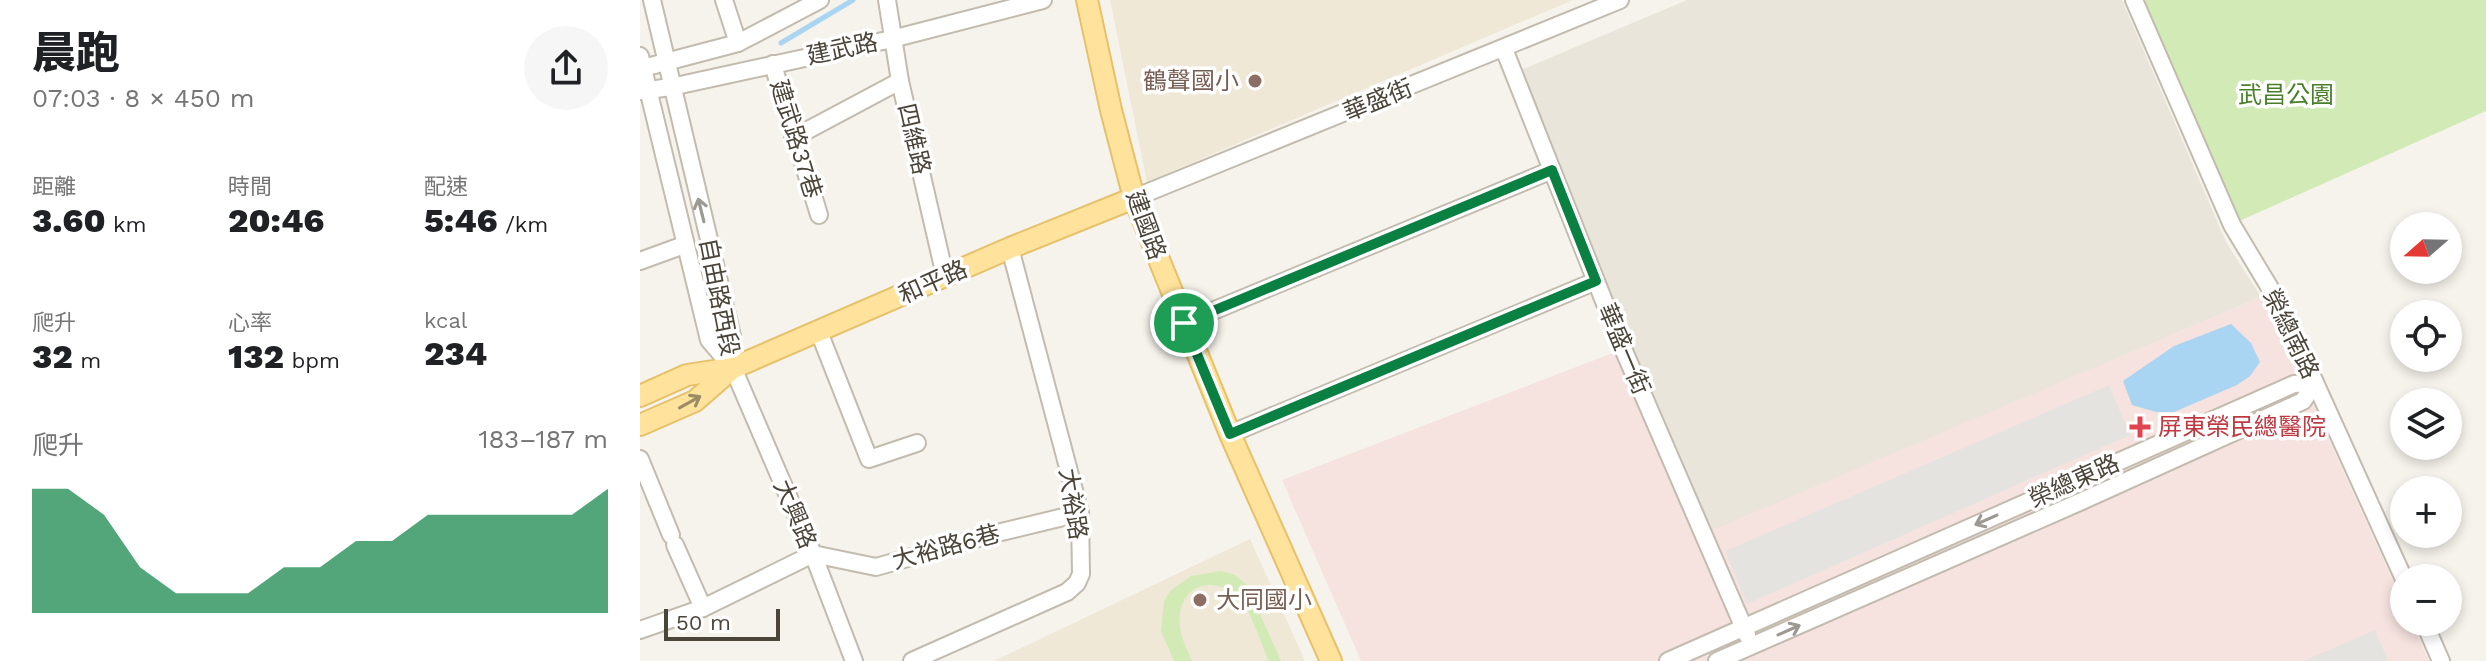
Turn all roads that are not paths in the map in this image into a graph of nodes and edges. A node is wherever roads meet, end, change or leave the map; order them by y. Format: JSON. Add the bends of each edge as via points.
{"nodes":[{"id":1,"x":652,"y":0,"type":"edge"},
{"id":2,"x":724,"y":0,"type":"edge"},
{"id":3,"x":820,"y":0,"type":"edge"},
{"id":4,"x":887,"y":0,"type":"edge"},
{"id":5,"x":1043,"y":0,"type":"edge"},
{"id":6,"x":1087,"y":0,"type":"edge"},
{"id":7,"x":1620,"y":0,"type":"edge"},
{"id":8,"x":2134,"y":0,"type":"edge"},
{"id":9,"x":892,"y":39,"type":"junction"},
{"id":10,"x":738,"y":43,"type":"junction"},
{"id":11,"x":1504,"y":49,"type":"junction"},
{"id":12,"x":641,"y":62,"type":"edge"},
{"id":13,"x":665,"y":62,"type":"junction"},
{"id":14,"x":773,"y":64,"type":"junction"},
{"id":15,"x":900,"y":81,"type":"junction"},
{"id":16,"x":671,"y":87,"type":"junction"},
{"id":17,"x":642,"y":95,"type":"edge"},
{"id":18,"x":793,"y":138,"type":"junction"},
{"id":19,"x":1552,"y":170,"type":"junction"},
{"id":20,"x":1134,"y":198,"type":"junction"},
{"id":21,"x":819,"y":215,"type":"dead end"},
{"id":22,"x":684,"y":245,"type":"junction"},
{"id":23,"x":1010,"y":248,"type":"junction"},
{"id":24,"x":640,"y":261,"type":"edge"},
{"id":25,"x":945,"y":276,"type":"junction"},
{"id":26,"x":1596,"y":281,"type":"junction"},
{"id":27,"x":1184,"y":323,"type":"junction"},
{"id":28,"x":819,"y":332,"type":"junction"},
{"id":29,"x":733,"y":368,"type":"junction"},
{"id":30,"x":2315,"y":383,"type":"junction"},
{"id":31,"x":640,"y":396,"type":"edge"},
{"id":32,"x":640,"y":425,"type":"edge"},
{"id":33,"x":1230,"y":434,"type":"junction"},
{"id":34,"x":2177,"y":435,"type":"junction"},
{"id":35,"x":917,"y":443,"type":"dead end"},
{"id":36,"x":2187,"y":454,"type":"junction"},
{"id":37,"x":640,"y":459,"type":"edge"},
{"id":38,"x":1080,"y":513,"type":"junction"},
{"id":39,"x":813,"y":554,"type":"junction"},
{"id":40,"x":2397,"y":564,"type":"edge"},
{"id":41,"x":1847,"y":582,"type":"junction"},
{"id":42,"x":1855,"y":601,"type":"junction"},
{"id":43,"x":703,"y":608,"type":"junction"},
{"id":44,"x":1744,"y":627,"type":"junction"},
{"id":45,"x":640,"y":630,"type":"edge"},
{"id":46,"x":2430,"y":636,"type":"edge"},
{"id":47,"x":1752,"y":646,"type":"junction"},
{"id":48,"x":854,"y":661,"type":"edge"},
{"id":49,"x":912,"y":661,"type":"edge"},
{"id":50,"x":1331,"y":661,"type":"edge"},
{"id":51,"x":1668,"y":661,"type":"edge"},
{"id":52,"x":1717,"y":661,"type":"edge"},
{"id":53,"x":2441,"y":661,"type":"edge"}],
"edges":[{"from":1,"to":13,"type":"street","name":"自由路西段"},
{"from":2,"to":10,"type":"street"},
{"from":3,"to":10,"type":"street"},
{"from":4,"to":9,"type":"street","name":"四維路"},
{"from":5,"to":9,"type":"street","name":"建武路"},
{"from":6,"to":20,"type":"main road","name":"建國路"},
{"from":7,"to":11,"type":"street","name":"華盛街"},
{"from":8,"to":30,"type":"street","name":"榮總南路","via":[[2232,225],[2279,303]]},
{"from":9,"to":14,"type":"street","name":"建武路"},
{"from":9,"to":15,"type":"street","name":"四維路"},
{"from":10,"to":13,"type":"street"},
{"from":11,"to":19,"type":"street","name":"華盛一街"},
{"from":11,"to":20,"type":"street","name":"華盛街"},
{"from":12,"to":13,"type":"street"},
{"from":12,"to":17,"type":"street","name":"自由路西段"},
{"from":13,"to":16,"type":"street","name":"自由路西段"},
{"from":14,"to":16,"type":"street","name":"建武路"},
{"from":14,"to":18,"type":"street","name":"建武路37巷"},
{"from":15,"to":18,"type":"street"},
{"from":15,"to":25,"type":"street","name":"四維路"},
{"from":16,"to":17,"type":"street","name":"建武路"},
{"from":29,"to":16,"type":"street","name":"自由路西段","one_way":true,"via":[[732,336]]},
{"from":17,"to":22,"type":"street","name":"自由路西段"},
{"from":18,"to":21,"type":"street","name":"建武路37巷"},
{"from":19,"to":26,"type":"street","name":"華盛一街"},
{"from":19,"to":27,"type":"street"},
{"from":20,"to":23,"type":"main road","name":"和平路"},
{"from":20,"to":27,"type":"main road","name":"建國路"},
{"from":22,"to":24,"type":"street"},
{"from":22,"to":29,"type":"street","name":"自由路西段","via":[[709,340]]},
{"from":23,"to":25,"type":"main road","name":"和平路"},
{"from":23,"to":38,"type":"street","name":"大裕路"},
{"from":25,"to":28,"type":"main road","name":"和平路"},
{"from":26,"to":33,"type":"street"},
{"from":26,"to":44,"type":"street","name":"華盛一街"},
{"from":27,"to":33,"type":"main road","name":"建國路"},
{"from":28,"to":29,"type":"main road","name":"和平路"},
{"from":28,"to":35,"type":"street","via":[[869,459]]},
{"from":29,"to":31,"type":"main road","name":"和平路","via":[[687,375]]},
{"from":32,"to":29,"type":"main road","name":"和平路","one_way":true,"via":[[695,401]]},
{"from":29,"to":39,"type":"street","name":"大興路"},
{"from":30,"to":34,"type":"street","name":"榮總東路","via":[[2294,384]]},
{"from":30,"to":36,"type":"street","name":"榮總東路","via":[[2303,401]]},
{"from":30,"to":40,"type":"street","name":"榮總南路"},
{"from":33,"to":50,"type":"main road","name":"建國路"},
{"from":34,"to":36,"type":"street"},
{"from":34,"to":41,"type":"street","name":"榮總東路","one_way":true},
{"from":36,"to":42,"type":"street","name":"榮總東路"},
{"from":37,"to":43,"type":"street"},
{"from":38,"to":39,"type":"street","name":"大裕路6巷","via":[[876,567]]},
{"from":38,"to":49,"type":"street","name":"大裕路","via":[[1081,574],[1067,592]]},
{"from":39,"to":43,"type":"street"},
{"from":39,"to":48,"type":"street","name":"大興路"},
{"from":41,"to":42,"type":"street"},
{"from":41,"to":44,"type":"street","name":"榮總東路"},
{"from":47,"to":42,"type":"street","name":"榮總東路","one_way":true},
{"from":43,"to":45,"type":"street"},
{"from":44,"to":47,"type":"street","name":"華盛一街"},
{"from":44,"to":51,"type":"street","name":"榮總東路"},
{"from":46,"to":53,"type":"street"},
{"from":47,"to":52,"type":"street","name":"榮總東路"}]}
